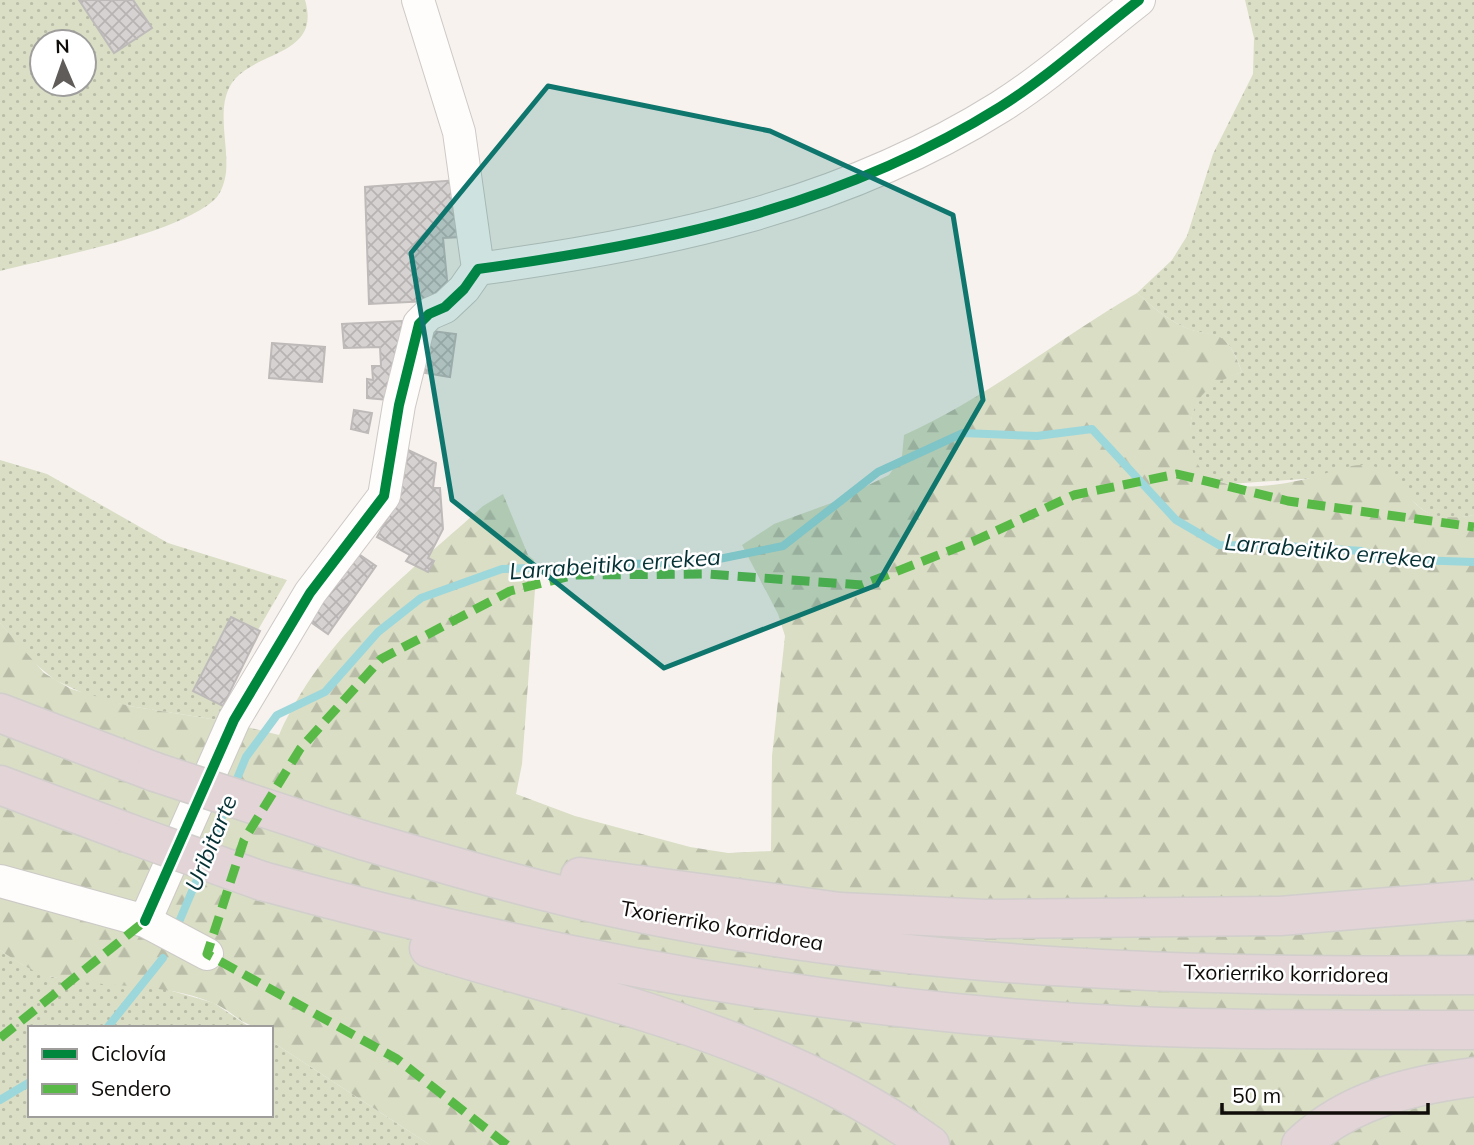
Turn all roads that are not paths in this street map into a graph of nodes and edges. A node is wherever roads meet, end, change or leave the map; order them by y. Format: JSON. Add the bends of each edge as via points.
{"nodes":[{"id":1,"x":418,"y":0,"type":"edge"},
{"id":2,"x":1139,"y":0,"type":"edge"},
{"id":3,"x":478,"y":269,"type":"junction"},
{"id":4,"x":0,"y":713,"type":"edge"},
{"id":5,"x":0,"y":785,"type":"edge"},
{"id":6,"x":362,"y":840,"type":"junction"},
{"id":7,"x":0,"y":881,"type":"edge"},
{"id":8,"x":1474,"y":900,"type":"edge"},
{"id":9,"x":339,"y":911,"type":"junction"},
{"id":10,"x":145,"y":921,"type":"junction"},
{"id":11,"x":207,"y":954,"type":"dead end"},
{"id":12,"x":1474,"y":975,"type":"edge"},
{"id":13,"x":1474,"y":1030,"type":"edge"},
{"id":14,"x":1474,"y":1077,"type":"edge"},
{"id":15,"x":930,"y":1145,"type":"edge"},
{"id":16,"x":1301,"y":1145,"type":"edge"}],
"edges":[{"from":1,"to":3,"type":"street","via":[[459,132]]},
{"from":2,"to":3,"type":"street","via":[[1001,106],[867,178],[736,222],[586,254]]},
{"from":3,"to":10,"type":"street","via":[[445,307],[419,324],[384,496],[310,593],[234,720]]},
{"from":4,"to":6,"type":"highway","name":"Txorierriko korridorea","bridge":true,"via":[[155,772]]},
{"from":5,"to":9,"type":"highway","bridge":true},
{"from":6,"to":8,"type":"highway","via":[[587,878],[840,912],[986,919],[1136,919],[1280,916]]},
{"from":6,"to":12,"type":"highway","name":"Txorierriko korridorea","via":[[523,887],[617,908],[826,943],[1079,969],[1214,975]]},
{"from":7,"to":10,"type":"street"},
{"from":9,"to":13,"type":"highway","via":[[674,973],[942,1011],[1147,1027]]},
{"from":9,"to":15,"type":"highway","via":[[705,1030],[819,1077]]},
{"from":10,"to":11,"type":"street"},
{"from":14,"to":16,"type":"highway","via":[[1396,1092],[1365,1103]]}]}
